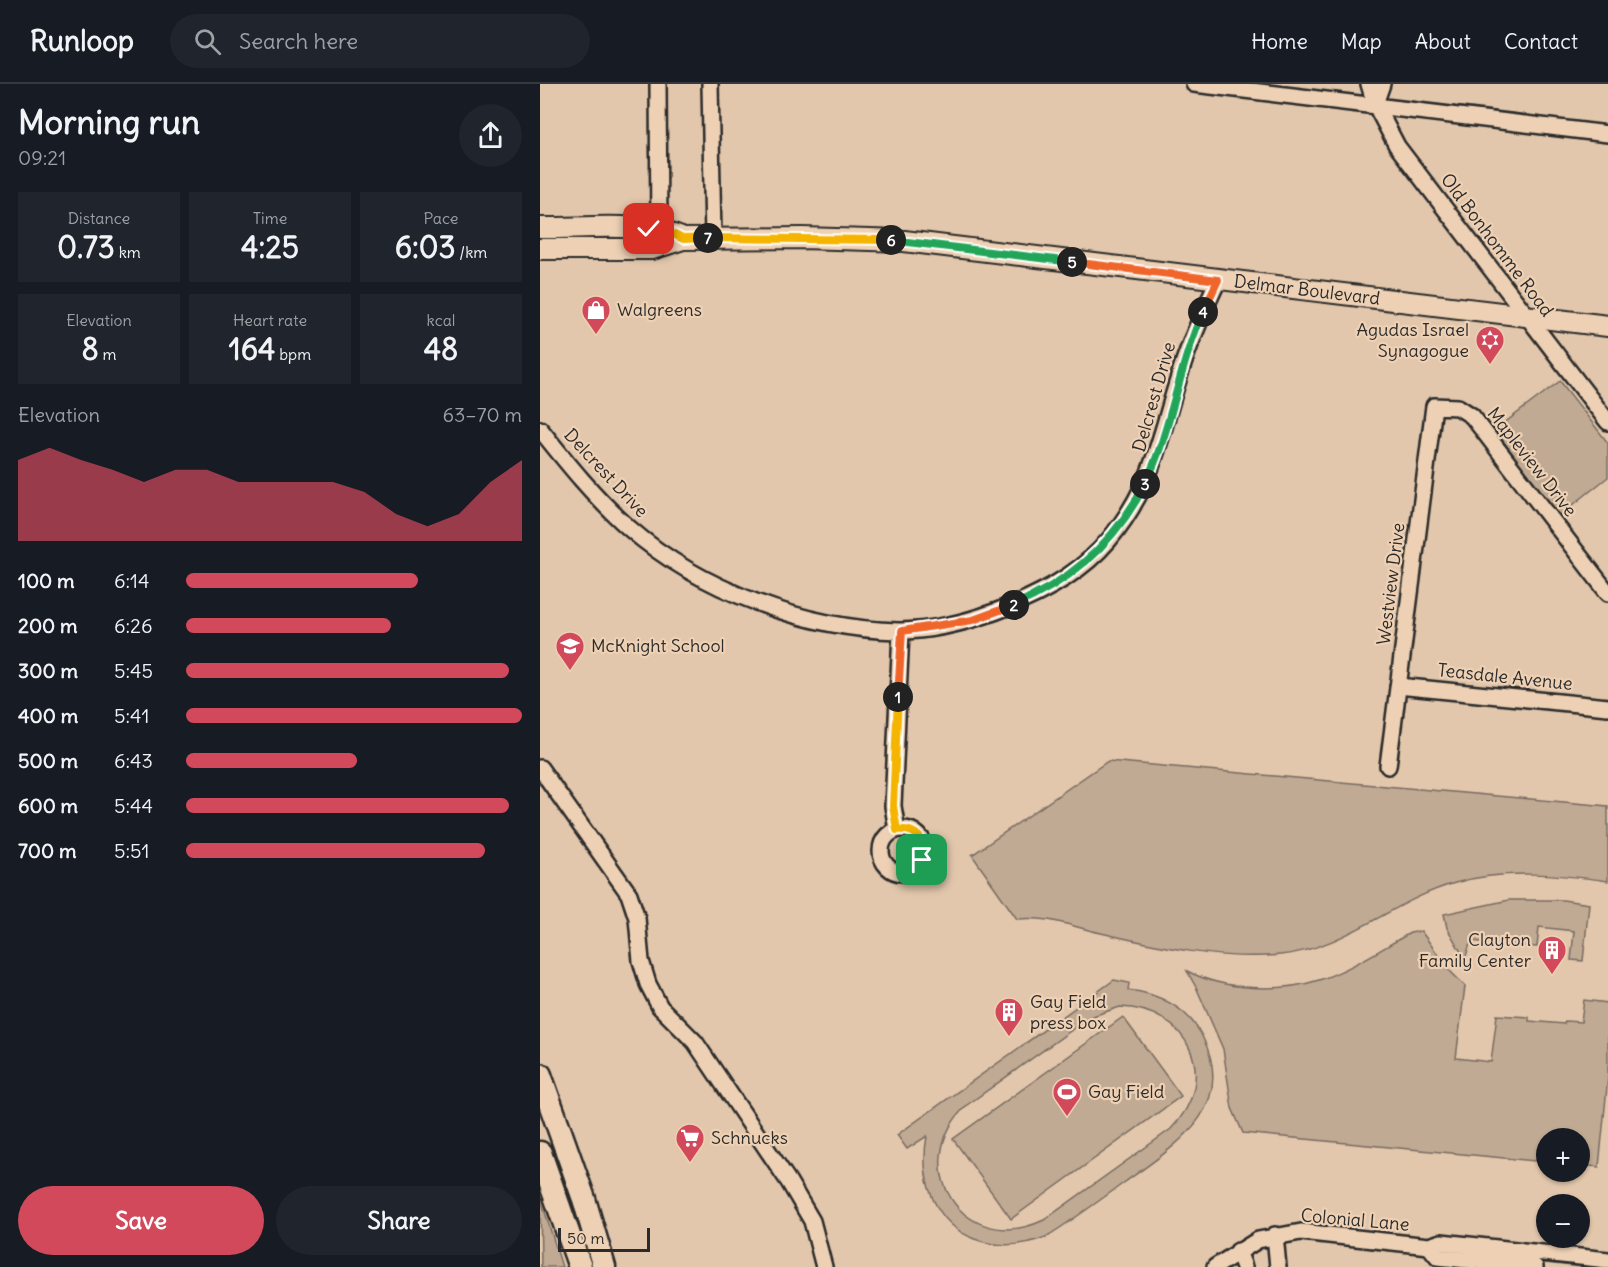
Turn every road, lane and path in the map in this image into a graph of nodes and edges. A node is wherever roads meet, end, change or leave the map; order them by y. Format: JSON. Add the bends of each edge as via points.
{"nodes":[{"id":1,"x":658,"y":84,"type":"edge"},
{"id":2,"x":710,"y":84,"type":"edge"},
{"id":3,"x":1194,"y":84,"type":"edge"},
{"id":4,"x":1369,"y":84,"type":"edge"},
{"id":5,"x":1382,"y":84,"type":"edge"},
{"id":6,"x":1375,"y":104,"type":"junction"},
{"id":7,"x":1608,"y":134,"type":"edge"},
{"id":8,"x":540,"y":228,"type":"edge"},
{"id":9,"x":659,"y":230,"type":"junction"},
{"id":10,"x":713,"y":238,"type":"junction"},
{"id":11,"x":683,"y":239,"type":"junction"},
{"id":12,"x":540,"y":249,"type":"edge"},
{"id":13,"x":1218,"y":280,"type":"junction"},
{"id":14,"x":1527,"y":317,"type":"junction"},
{"id":15,"x":1608,"y":326,"type":"edge"},
{"id":16,"x":1434,"y":406,"type":"joint"},
{"id":17,"x":1608,"y":422,"type":"edge"},
{"id":18,"x":540,"y":429,"type":"edge"},
{"id":19,"x":1608,"y":593,"type":"edge"},
{"id":20,"x":902,"y":631,"type":"junction"},
{"id":21,"x":1398,"y":686,"type":"junction"},
{"id":22,"x":1608,"y":707,"type":"edge"},
{"id":23,"x":1388,"y":766,"type":"dead end"},
{"id":24,"x":540,"y":768,"type":"edge"},
{"id":25,"x":897,"y":830,"type":"dead end"},
{"id":26,"x":540,"y":1075,"type":"edge"},
{"id":27,"x":540,"y":1153,"type":"edge"},
{"id":28,"x":1275,"y":1236,"type":"junction"},
{"id":29,"x":1238,"y":1251,"type":"junction"},
{"id":30,"x":1468,"y":1252,"type":"junction"},
{"id":31,"x":1435,"y":1257,"type":"edge"},
{"id":32,"x":1608,"y":1260,"type":"edge"},
{"id":33,"x":580,"y":1267,"type":"edge"},
{"id":34,"x":604,"y":1267,"type":"edge"},
{"id":35,"x":824,"y":1267,"type":"edge"},
{"id":36,"x":1215,"y":1267,"type":"edge"},
{"id":37,"x":1244,"y":1267,"type":"edge"},
{"id":38,"x":1278,"y":1267,"type":"edge"},
{"id":39,"x":1535,"y":1267,"type":"edge"}],
"edges":[{"from":1,"to":9,"type":"street"},
{"from":2,"to":10,"type":"street"},
{"from":3,"to":6,"type":"street"},
{"from":4,"to":6,"type":"street","name":"Old Bonhomme Road"},
{"from":5,"to":6,"type":"street"},
{"from":6,"to":7,"type":"street"},
{"from":6,"to":14,"type":"street","name":"Old Bonhomme Road","via":[[1396,146]]},
{"from":8,"to":9,"type":"main road","name":"Delmar Boulevard"},
{"from":9,"to":11,"type":"main road","name":"Delmar Boulevard"},
{"from":10,"to":11,"type":"main road","name":"Delmar Boulevard"},
{"from":10,"to":13,"type":"main road","name":"Delmar Boulevard","via":[[904,241]]},
{"from":11,"to":12,"type":"main road","name":"Delmar Boulevard","via":[[652,249]]},
{"from":13,"to":14,"type":"main road","name":"Delmar Boulevard"},
{"from":13,"to":20,"type":"street","name":"Delcrest Drive","via":[[1192,336],[1154,465],[1132,508],[1107,542],[1073,574],[1031,598],[973,620]]},
{"from":14,"to":15,"type":"main road","name":"Delmar Boulevard"},
{"from":14,"to":17,"type":"street","name":"Old Bonhomme Road"},
{"from":16,"to":19,"type":"street","name":"Mapleview Drive","via":[[1458,407],[1472,416]]},
{"from":16,"to":21,"type":"street","name":"Westview Drive"},
{"from":18,"to":20,"type":"street","name":"Delcrest Drive","via":[[624,524],[695,573],[759,603],[798,616],[860,628]]},
{"from":20,"to":25,"type":"street","via":[[893,806]]},
{"from":21,"to":22,"type":"street","name":"Teasdale Avenue"},
{"from":21,"to":23,"type":"street","name":"Westview Drive"},
{"from":24,"to":35,"type":"street","via":[[629,894],[648,984],[660,1006],[695,1042],[789,1182],[812,1221]]},
{"from":26,"to":34,"type":"highway"},
{"from":27,"to":33,"type":"highway"},
{"from":28,"to":29,"type":"street","name":"Colonial Lane","via":[[1257,1240]]},
{"from":28,"to":31,"type":"street","name":"Colonial Lane","via":[[1301,1232]]},
{"from":28,"to":38,"type":"street"},
{"from":29,"to":36,"type":"street","name":"Colonial Lane"},
{"from":29,"to":37,"type":"street"},
{"from":30,"to":31,"type":"street","name":"Colonial Lane","via":[[1441,1242]]},
{"from":30,"to":32,"type":"street","name":"Colonial Lane"},
{"from":30,"to":39,"type":"street","name":"Colonial Lane"}]}
